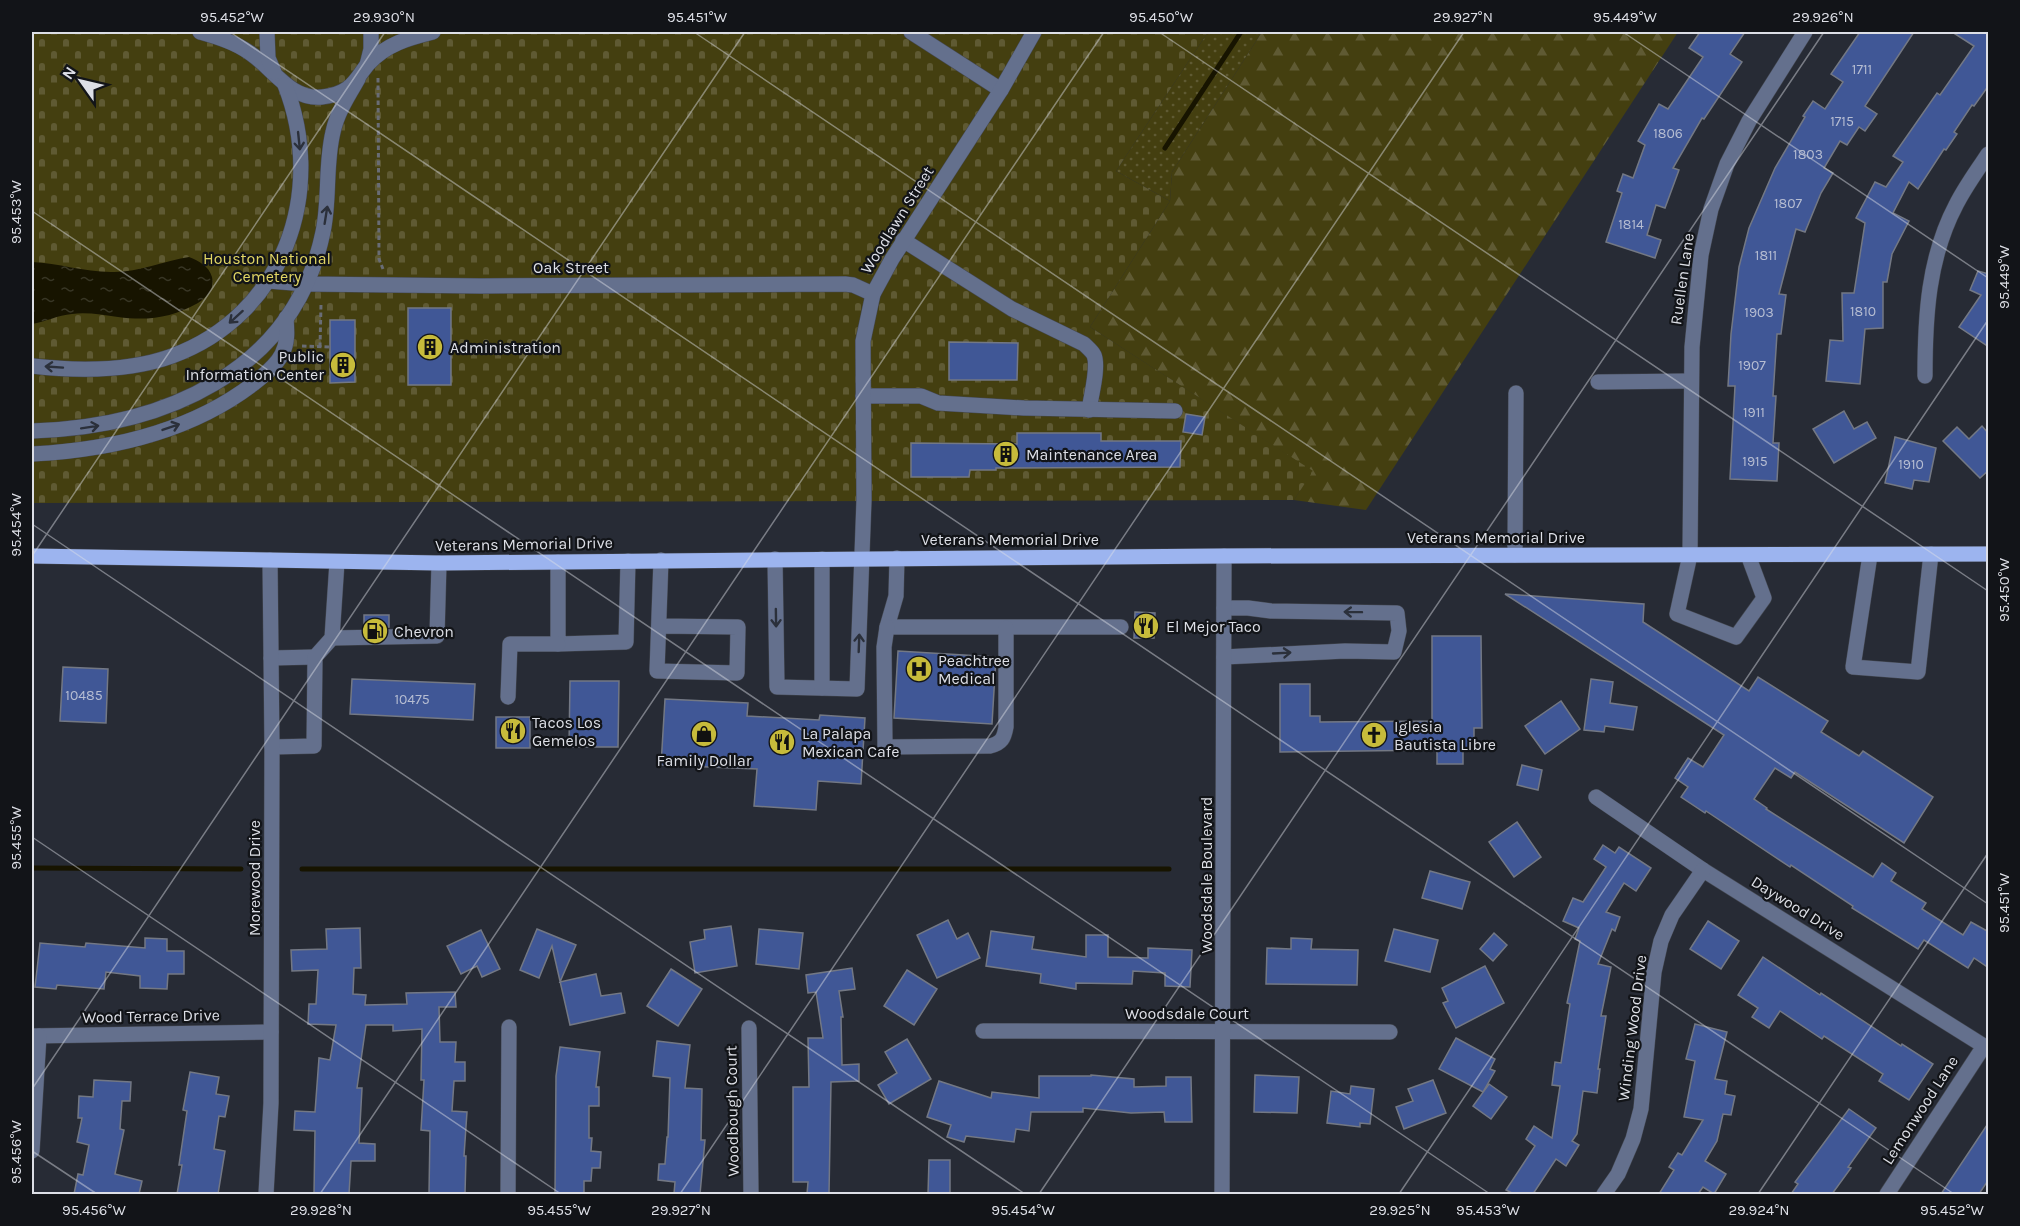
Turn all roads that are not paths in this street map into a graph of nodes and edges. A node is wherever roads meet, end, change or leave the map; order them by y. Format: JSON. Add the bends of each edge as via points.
{"nodes":[{"id":1,"x":200,"y":32,"type":"edge"},
{"id":2,"x":267,"y":32,"type":"edge"},
{"id":3,"x":370,"y":32,"type":"edge"},
{"id":4,"x":433,"y":32,"type":"edge"},
{"id":5,"x":911,"y":32,"type":"edge"},
{"id":6,"x":1034,"y":32,"type":"edge"},
{"id":7,"x":1806,"y":32,"type":"edge"},
{"id":8,"x":372,"y":68,"type":"junction"},
{"id":9,"x":274,"y":73,"type":"junction"},
{"id":10,"x":358,"y":79,"type":"junction"},
{"id":11,"x":285,"y":85,"type":"junction"},
{"id":12,"x":1001,"y":90,"type":"junction"},
{"id":13,"x":1989,"y":154,"type":"edge"},
{"id":14,"x":903,"y":240,"type":"junction"},
{"id":15,"x":268,"y":281,"type":"junction"},
{"id":16,"x":306,"y":284,"type":"junction"},
{"id":17,"x":873,"y":294,"type":"junction"},
{"id":18,"x":286,"y":318,"type":"junction"},
{"id":19,"x":32,"y":366,"type":"edge"},
{"id":20,"x":1925,"y":376,"type":"dead end"},
{"id":21,"x":1691,"y":381,"type":"junction"},
{"id":22,"x":1598,"y":382,"type":"dead end"},
{"id":23,"x":1516,"y":393,"type":"dead end"},
{"id":24,"x":863,"y":396,"type":"junction"},
{"id":25,"x":1089,"y":410,"type":"junction"},
{"id":26,"x":1175,"y":411,"type":"dead end"},
{"id":27,"x":32,"y":431,"type":"edge"},
{"id":28,"x":32,"y":454,"type":"edge"},
{"id":29,"x":1931,"y":554,"type":"junction"},
{"id":30,"x":1989,"y":554,"type":"edge"},
{"id":31,"x":1515,"y":555,"type":"junction"},
{"id":32,"x":1690,"y":555,"type":"junction"},
{"id":33,"x":1748,"y":555,"type":"junction"},
{"id":34,"x":1870,"y":555,"type":"junction"},
{"id":35,"x":32,"y":556,"type":"edge"},
{"id":36,"x":1224,"y":556,"type":"junction"},
{"id":37,"x":861,"y":558,"type":"junction"},
{"id":38,"x":897,"y":558,"type":"junction"},
{"id":39,"x":775,"y":559,"type":"junction"},
{"id":40,"x":822,"y":559,"type":"junction"},
{"id":41,"x":270,"y":560,"type":"junction"},
{"id":42,"x":628,"y":561,"type":"junction"},
{"id":43,"x":661,"y":561,"type":"junction"},
{"id":44,"x":337,"y":562,"type":"junction"},
{"id":45,"x":558,"y":562,"type":"junction"},
{"id":46,"x":439,"y":563,"type":"junction"},
{"id":47,"x":1224,"y":608,"type":"junction"},
{"id":48,"x":659,"y":626,"type":"junction"},
{"id":49,"x":887,"y":627,"type":"junction"},
{"id":50,"x":1121,"y":627,"type":"dead end"},
{"id":51,"x":1006,"y":628,"type":"junction"},
{"id":52,"x":333,"y":638,"type":"junction"},
{"id":53,"x":558,"y":644,"type":"junction"},
{"id":54,"x":315,"y":657,"type":"junction"},
{"id":55,"x":1224,"y":657,"type":"junction"},
{"id":56,"x":271,"y":658,"type":"junction"},
{"id":57,"x":822,"y":688,"type":"junction"},
{"id":58,"x":508,"y":698,"type":"dead end"},
{"id":59,"x":272,"y":747,"type":"junction"},
{"id":60,"x":1596,"y":797,"type":"dead end"},
{"id":61,"x":1703,"y":870,"type":"junction"},
{"id":62,"x":508,"y":1028,"type":"dead end"},
{"id":63,"x":749,"y":1028,"type":"dead end"},
{"id":64,"x":1224,"y":1030,"type":"junction"},
{"id":65,"x":983,"y":1031,"type":"dead end"},
{"id":66,"x":271,"y":1032,"type":"junction"},
{"id":67,"x":1390,"y":1032,"type":"dead end"},
{"id":68,"x":35,"y":1036,"type":"edge"},
{"id":69,"x":1984,"y":1046,"type":"joint"},
{"id":70,"x":32,"y":1151,"type":"edge"},
{"id":71,"x":266,"y":1194,"type":"edge"},
{"id":72,"x":508,"y":1194,"type":"edge"},
{"id":73,"x":751,"y":1194,"type":"edge"},
{"id":74,"x":1222,"y":1194,"type":"edge"},
{"id":75,"x":1604,"y":1194,"type":"edge"},
{"id":76,"x":1887,"y":1194,"type":"edge"}],
"edges":[{"from":1,"to":9,"type":"street","via":[[241,47]]},
{"from":2,"to":9,"type":"street","via":[[268,58]]},
{"from":3,"to":8,"type":"street"},
{"from":4,"to":8,"type":"street","via":[[379,52]]},
{"from":5,"to":12,"type":"street"},
{"from":6,"to":12,"type":"street","name":"Woodlawn Street"},
{"from":7,"to":21,"type":"street","name":"Ruellen Lane","via":[[1749,121],[1711,209],[1695,302]]},
{"from":8,"to":10,"type":"street"},
{"from":9,"to":11,"type":"street"},
{"from":10,"to":11,"type":"street","via":[[331,96],[298,93]]},
{"from":16,"to":10,"type":"street","one_way":true,"via":[[323,231],[333,130]]},
{"from":11,"to":15,"type":"street","one_way":true,"via":[[298,129],[300,186],[292,230]]},
{"from":12,"to":14,"type":"street","name":"Woodlawn Street"},
{"from":13,"to":20,"type":"street","via":[[1956,205],[1934,265],[1927,305]]},
{"from":14,"to":17,"type":"street","name":"Woodlawn Street"},
{"from":14,"to":25,"type":"street","via":[[1012,309],[1090,349],[1095,366]]},
{"from":15,"to":16,"type":"street","name":"Oak Street"},
{"from":15,"to":19,"type":"street","one_way":true,"via":[[248,307],[214,335],[169,357],[107,368]]},
{"from":16,"to":17,"type":"street","name":"Oak Street","via":[[845,284]]},
{"from":16,"to":18,"type":"street"},
{"from":17,"to":24,"type":"street","name":"Woodlawn Street","via":[[863,341]]},
{"from":27,"to":18,"type":"street","one_way":true,"via":[[76,429],[124,420],[192,397],[248,360]]},
{"from":28,"to":18,"type":"street","one_way":true,"via":[[89,449],[191,421],[262,377],[281,356],[286,344]]},
{"from":21,"to":22,"type":"street"},
{"from":21,"to":32,"type":"street","name":"Ruellen Lane"},
{"from":23,"to":31,"type":"street"},
{"from":24,"to":25,"type":"street","via":[[921,396],[938,403]]},
{"from":24,"to":37,"type":"street","name":"Woodlawn Street"},
{"from":25,"to":26,"type":"street"},
{"from":29,"to":30,"type":"main road","name":"Veterans Memorial Drive"},
{"from":29,"to":34,"type":"main road","name":"Veterans Memorial Drive"},
{"from":29,"to":34,"type":"street","via":[[1917,672],[1853,667]]},
{"from":31,"to":32,"type":"main road","name":"Veterans Memorial Drive"},
{"from":31,"to":36,"type":"main road","name":"Veterans Memorial Drive"},
{"from":32,"to":33,"type":"main road","name":"Veterans Memorial Drive"},
{"from":32,"to":33,"type":"street","name":"Ruellen Lane","via":[[1677,614],[1736,637],[1764,598]]},
{"from":33,"to":34,"type":"main road","name":"Veterans Memorial Drive"},
{"from":35,"to":41,"type":"main road","name":"Veterans Memorial Drive"},
{"from":36,"to":38,"type":"main road","name":"Veterans Memorial Drive"},
{"from":36,"to":47,"type":"street","name":"Woodsdale Boulevard"},
{"from":37,"to":38,"type":"main road","name":"Veterans Memorial Drive"},
{"from":37,"to":40,"type":"main road","name":"Veterans Memorial Drive"},
{"from":57,"to":37,"type":"street","name":"Woodlawn Street","one_way":true,"via":[[857,689]]},
{"from":38,"to":49,"type":"street","via":[[896,596]]},
{"from":39,"to":40,"type":"main road","name":"Veterans Memorial Drive"},
{"from":39,"to":43,"type":"main road","name":"Veterans Memorial Drive"},
{"from":39,"to":57,"type":"street","one_way":true,"via":[[777,687]]},
{"from":40,"to":57,"type":"street"},
{"from":41,"to":44,"type":"main road","name":"Veterans Memorial Drive"},
{"from":41,"to":56,"type":"street","name":"Morewood Drive"},
{"from":42,"to":43,"type":"main road","name":"Veterans Memorial Drive"},
{"from":42,"to":45,"type":"main road","name":"Veterans Memorial Drive"},
{"from":42,"to":53,"type":"street","via":[[626,642]]},
{"from":43,"to":48,"type":"street"},
{"from":44,"to":46,"type":"main road","name":"Veterans Memorial Drive"},
{"from":44,"to":52,"type":"street"},
{"from":45,"to":46,"type":"main road","name":"Veterans Memorial Drive"},
{"from":45,"to":53,"type":"street"},
{"from":46,"to":52,"type":"street","via":[[437,636]]},
{"from":47,"to":55,"type":"street","name":"Woodsdale Boulevard"},
{"from":55,"to":47,"type":"street","one_way":true,"via":[[1394,652],[1399,631],[1397,613]]},
{"from":48,"to":48,"type":"street","via":[[657,671],[736,673],[738,627]]},
{"from":49,"to":51,"type":"street"},
{"from":49,"to":51,"type":"street","via":[[885,747],[990,746],[1001,742],[1006,727]]},
{"from":50,"to":51,"type":"street"},
{"from":52,"to":54,"type":"street"},
{"from":53,"to":58,"type":"street","via":[[510,644]]},
{"from":54,"to":56,"type":"street"},
{"from":54,"to":59,"type":"street","via":[[314,746]]},
{"from":55,"to":64,"type":"street","name":"Woodsdale Boulevard"},
{"from":56,"to":59,"type":"street","name":"Morewood Drive"},
{"from":59,"to":66,"type":"street","name":"Morewood Drive"},
{"from":60,"to":61,"type":"street","name":"Daywood Drive"},
{"from":61,"to":69,"type":"street","name":"Daywood Drive"},
{"from":61,"to":75,"type":"street","name":"Winding Wood Drive","via":[[1672,915],[1660,941],[1641,1110],[1633,1139]]},
{"from":62,"to":72,"type":"street"},
{"from":63,"to":73,"type":"street","name":"Woodbough Court"},
{"from":64,"to":65,"type":"street","name":"Woodsdale Court"},
{"from":64,"to":67,"type":"street","name":"Woodsdale Court"},
{"from":64,"to":74,"type":"street","name":"Woodsdale Boulevard"},
{"from":66,"to":68,"type":"street","name":"Wood Terrace Drive"},
{"from":66,"to":71,"type":"street","name":"Morewood Drive"},
{"from":68,"to":70,"type":"street"},
{"from":69,"to":76,"type":"street","name":"Lemonwood Lane"}]}
